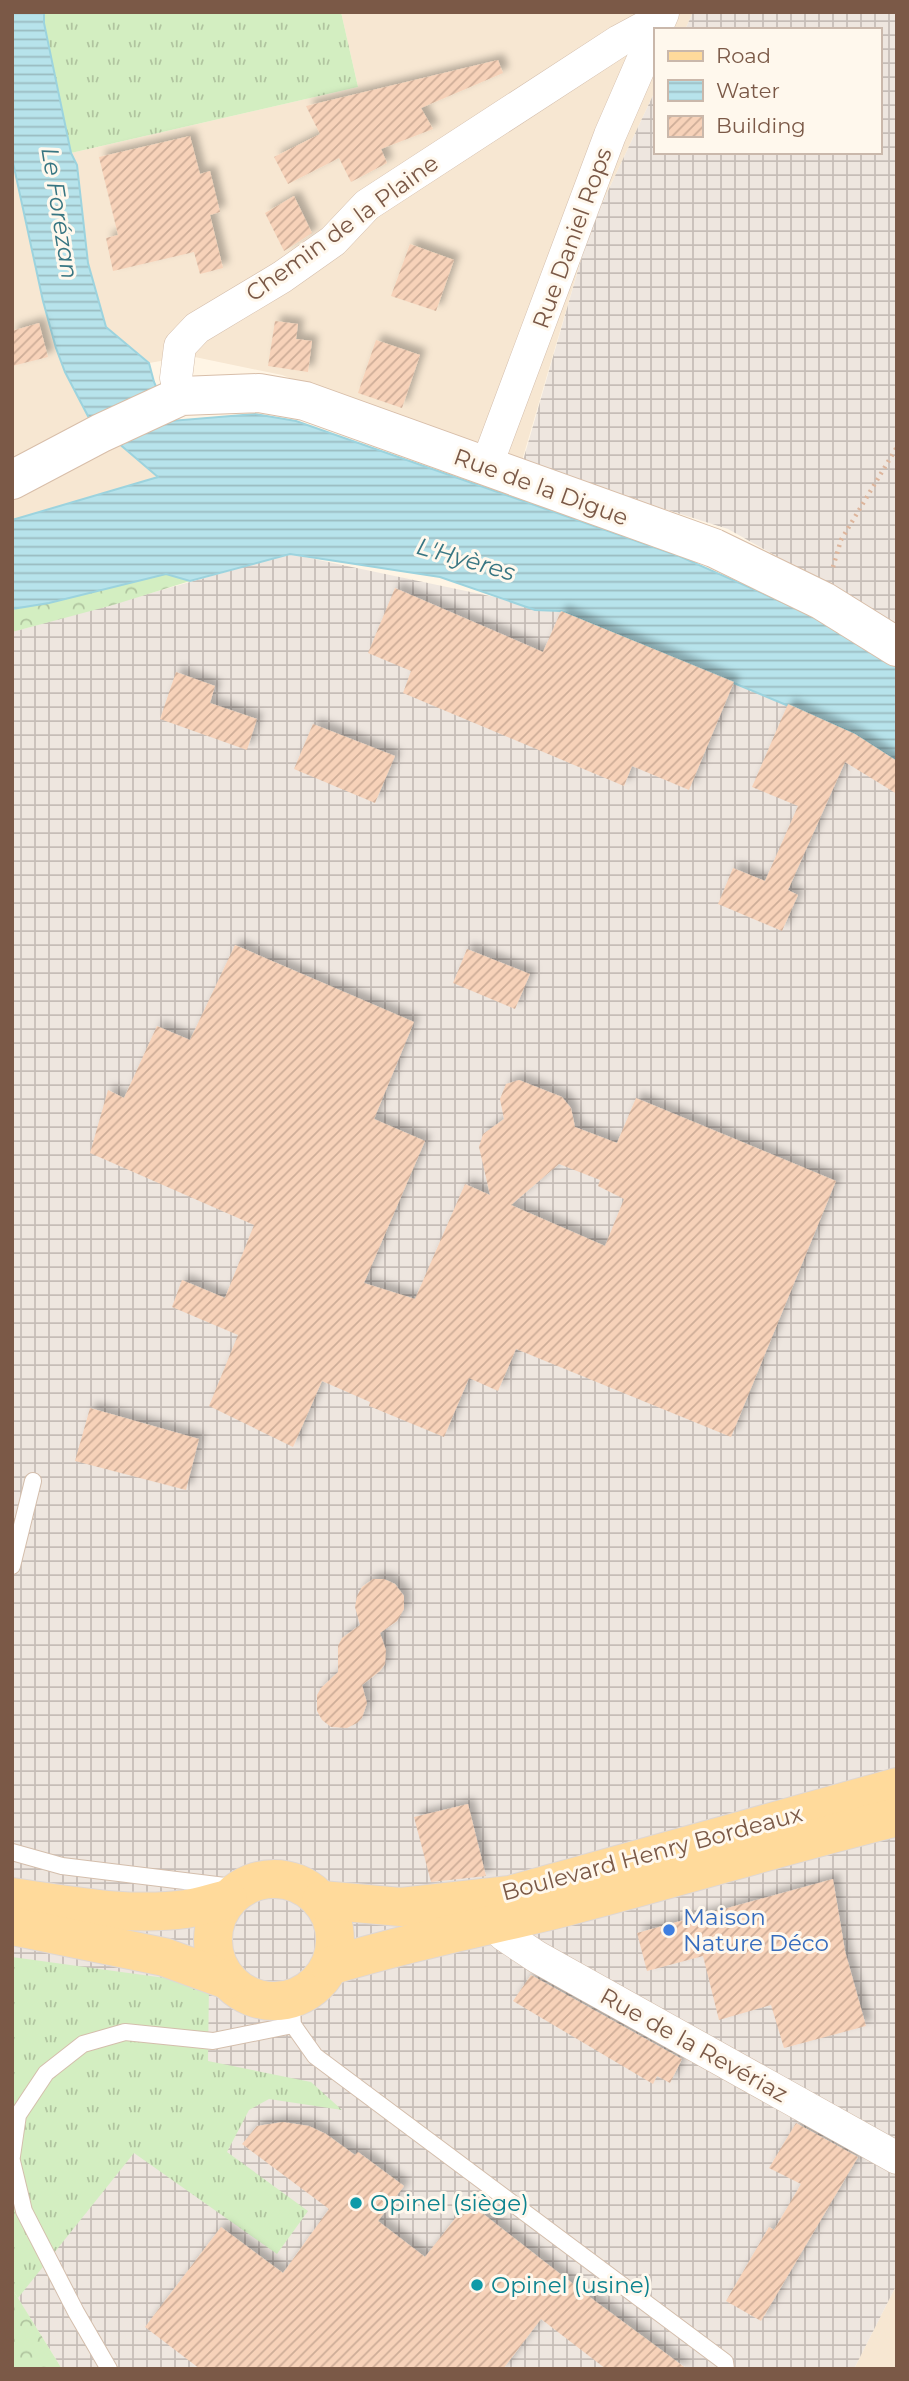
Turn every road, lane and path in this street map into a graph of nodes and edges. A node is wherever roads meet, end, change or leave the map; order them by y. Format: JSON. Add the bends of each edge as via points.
{"nodes":[{"id":1,"x":661,"y":16,"type":"edge"},
{"id":2,"x":654,"y":32,"type":"edge"},
{"id":3,"x":174,"y":398,"type":"junction"},
{"id":4,"x":897,"y":447,"type":"edge"},
{"id":5,"x":486,"y":467,"type":"junction"},
{"id":6,"x":12,"y":480,"type":"edge"},
{"id":7,"x":823,"y":601,"type":"junction"},
{"id":8,"x":897,"y":647,"type":"edge"},
{"id":9,"x":33,"y":1481,"type":"dead end"},
{"id":10,"x":12,"y":1566,"type":"edge"},
{"id":11,"x":897,"y":1787,"type":"edge"},
{"id":12,"x":897,"y":1817,"type":"edge"},
{"id":13,"x":12,"y":1852,"type":"edge"},
{"id":14,"x":235,"y":1893,"type":"junction"},
{"id":15,"x":12,"y":1897,"type":"edge"},
{"id":16,"x":321,"y":1900,"type":"junction"},
{"id":17,"x":496,"y":1925,"type":"junction"},
{"id":18,"x":12,"y":1926,"type":"edge"},
{"id":19,"x":330,"y":1966,"type":"junction"},
{"id":20,"x":227,"y":1980,"type":"junction"},
{"id":21,"x":292,"y":2012,"type":"junction"},
{"id":22,"x":12,"y":2158,"type":"edge"},
{"id":23,"x":897,"y":2158,"type":"edge"},
{"id":24,"x":109,"y":2369,"type":"edge"},
{"id":25,"x":726,"y":2369,"type":"edge"}],
"edges":[{"from":1,"to":3,"type":"street","name":"Chemin de la Plaine","via":[[367,205],[333,241],[197,328],[180,346]]},
{"from":2,"to":5,"type":"street","name":"Rue Daniel Rops","via":[[610,135]]},
{"from":3,"to":5,"type":"street","name":"Rue de la Digue","via":[[259,393],[305,401]]},
{"from":3,"to":6,"type":"street"},
{"from":4,"to":7,"type":"path","via":[[841,540]]},
{"from":5,"to":7,"type":"street","name":"Rue de la Digue","via":[[714,548]]},
{"from":7,"to":8,"type":"street","name":"Rue de la Digue"},
{"from":9,"to":10,"type":"lane"},
{"from":11,"to":16,"type":"main road","name":"Boulevard Henry Bordeaux","via":[[510,1895],[401,1907]]},
{"from":11,"to":17,"type":"street","name":"Boulevard Henry Bordeaux","via":[[799,1829],[501,1911]]},
{"from":12,"to":17,"type":"main road","name":"Boulevard Henry Bordeaux"},
{"from":13,"to":14,"type":"lane","via":[[62,1866]]},
{"from":14,"to":15,"type":"main road","via":[[188,1909],[149,1912]]},
{"from":14,"to":16,"type":"main road","via":[[258,1880],[275,1878],[293,1880]]},
{"from":14,"to":20,"type":"main road","via":[[219,1913],[214,1930],[213,1948]]},
{"from":16,"to":19,"type":"main road","via":[[335,1932]]},
{"from":17,"to":19,"type":"main road","name":"Boulevard Henry Bordeaux","via":[[376,1951]]},
{"from":17,"to":23,"type":"street","name":"Rue de la Revériaz","via":[[537,1957]]},
{"from":18,"to":20,"type":"main road","via":[[164,1957]]},
{"from":19,"to":21,"type":"main road"},
{"from":20,"to":21,"type":"main road","via":[[240,1992]]},
{"from":21,"to":22,"type":"lane","via":[[213,2040],[125,2032],[83,2044],[46,2073],[18,2116]]},
{"from":21,"to":25,"type":"lane","via":[[315,2056],[725,2362]]},
{"from":22,"to":24,"type":"lane","via":[[23,2211]]}]}
